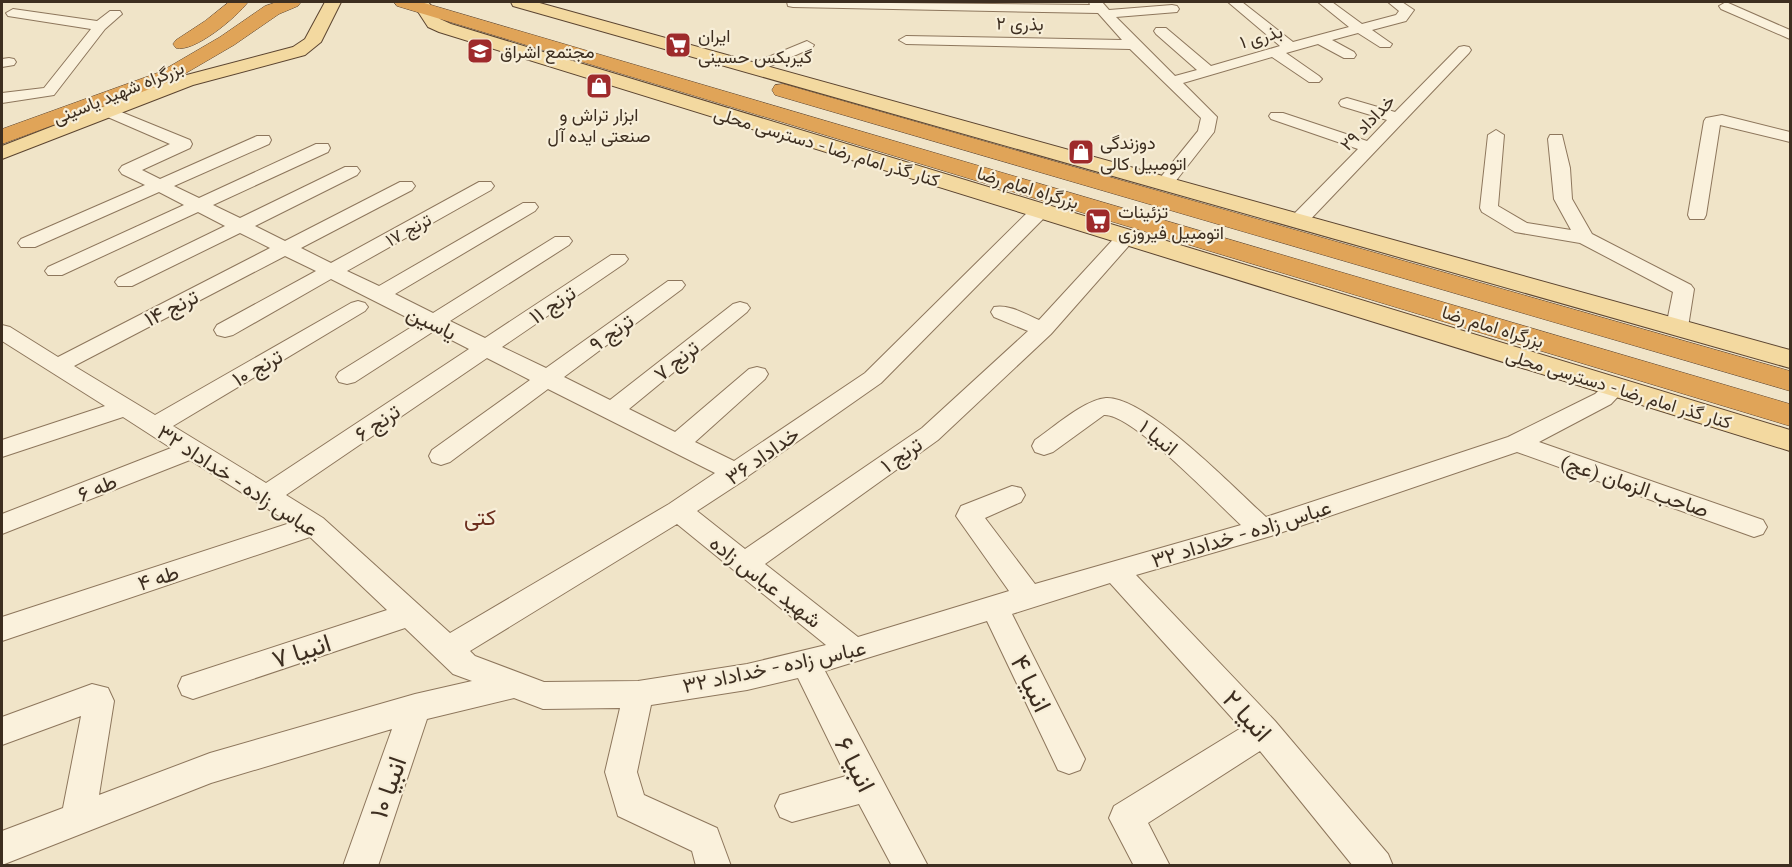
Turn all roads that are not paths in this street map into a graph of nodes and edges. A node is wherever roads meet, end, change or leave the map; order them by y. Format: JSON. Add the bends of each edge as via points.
{"nodes":[{"id":1,"x":38,"y":2,"type":"edge"},
{"id":2,"x":239,"y":2,"type":"edge"},
{"id":3,"x":292,"y":2,"type":"edge"},
{"id":4,"x":333,"y":2,"type":"edge"},
{"id":5,"x":475,"y":2,"type":"edge"},
{"id":6,"x":519,"y":2,"type":"edge"},
{"id":7,"x":1234,"y":2,"type":"edge"},
{"id":8,"x":1324,"y":2,"type":"edge"},
{"id":9,"x":1394,"y":2,"type":"edge"},
{"id":10,"x":793,"y":3,"type":"dead end"},
{"id":11,"x":413,"y":4,"type":"edge"},
{"id":12,"x":1409,"y":6,"type":"edge"},
{"id":13,"x":1726,"y":6,"type":"dead end"},
{"id":14,"x":1101,"y":8,"type":"edge"},
{"id":15,"x":1172,"y":9,"type":"dead end"},
{"id":16,"x":272,"y":10,"type":"junction"},
{"id":17,"x":115,"y":14,"type":"dead end"},
{"id":18,"x":7,"y":16,"type":"edge"},
{"id":19,"x":222,"y":17,"type":"junction"},
{"id":20,"x":100,"y":26,"type":"junction"},
{"id":21,"x":563,"y":27,"type":"junction"},
{"id":22,"x":1359,"y":28,"type":"junction"},
{"id":23,"x":1784,"y":28,"type":"edge"},
{"id":24,"x":621,"y":30,"type":"junction"},
{"id":25,"x":1161,"y":31,"type":"dead end"},
{"id":26,"x":1791,"y":35,"type":"edge"},
{"id":27,"x":1319,"y":39,"type":"junction"},
{"id":28,"x":906,"y":40,"type":"dead end"},
{"id":29,"x":1385,"y":44,"type":"dead end"},
{"id":30,"x":807,"y":45,"type":"dead end"},
{"id":31,"x":1134,"y":45,"type":"junction"},
{"id":32,"x":1290,"y":48,"type":"junction"},
{"id":33,"x":1464,"y":50,"type":"dead end"},
{"id":34,"x":1274,"y":52,"type":"junction"},
{"id":35,"x":1349,"y":55,"type":"dead end"},
{"id":36,"x":169,"y":67,"type":"junction"},
{"id":37,"x":754,"y":68,"type":"junction"},
{"id":38,"x":1208,"y":71,"type":"junction"},
{"id":39,"x":1314,"y":79,"type":"dead end"},
{"id":40,"x":13,"y":81,"type":"dead end"},
{"id":41,"x":1174,"y":81,"type":"junction"},
{"id":42,"x":625,"y":84,"type":"junction"},
{"id":43,"x":720,"y":95,"type":"junction"},
{"id":44,"x":2,"y":96,"type":"edge"},
{"id":45,"x":862,"y":98,"type":"junction"},
{"id":46,"x":1347,"y":103,"type":"dead end"},
{"id":47,"x":109,"y":112,"type":"junction"},
{"id":48,"x":2,"y":116,"type":"edge"},
{"id":49,"x":1277,"y":116,"type":"dead end"},
{"id":50,"x":1397,"y":118,"type":"junction"},
{"id":51,"x":910,"y":127,"type":"junction"},
{"id":52,"x":1496,"y":135,"type":"dead end"},
{"id":53,"x":1791,"y":137,"type":"edge"},
{"id":54,"x":263,"y":140,"type":"dead end"},
{"id":55,"x":1556,"y":140,"type":"dead end"},
{"id":56,"x":1370,"y":147,"type":"junction"},
{"id":57,"x":322,"y":148,"type":"dead end"},
{"id":58,"x":3,"y":150,"type":"edge"},
{"id":59,"x":351,"y":171,"type":"dead end"},
{"id":60,"x":158,"y":186,"type":"junction"},
{"id":61,"x":406,"y":186,"type":"dead end"},
{"id":62,"x":485,"y":186,"type":"dead end"},
{"id":63,"x":1160,"y":190,"type":"junction"},
{"id":64,"x":198,"y":205,"type":"junction"},
{"id":65,"x":529,"y":207,"type":"dead end"},
{"id":66,"x":1040,"y":211,"type":"junction"},
{"id":67,"x":1697,"y":215,"type":"dead end"},
{"id":68,"x":1298,"y":221,"type":"junction"},
{"id":69,"x":240,"y":226,"type":"junction"},
{"id":70,"x":1126,"y":237,"type":"junction"},
{"id":71,"x":1586,"y":238,"type":"junction"},
{"id":72,"x":562,"y":241,"type":"dead end"},
{"id":73,"x":28,"y":243,"type":"dead end"},
{"id":74,"x":285,"y":248,"type":"junction"},
{"id":75,"x":618,"y":259,"type":"dead end"},
{"id":76,"x":1268,"y":259,"type":"junction"},
{"id":77,"x":55,"y":271,"type":"dead end"},
{"id":78,"x":331,"y":271,"type":"junction"},
{"id":79,"x":1411,"y":271,"type":"junction"},
{"id":80,"x":125,"y":282,"type":"dead end"},
{"id":81,"x":1520,"y":283,"type":"junction"},
{"id":82,"x":675,"y":285,"type":"dead end"},
{"id":83,"x":379,"y":295,"type":"junction"},
{"id":84,"x":358,"y":307,"type":"dead end"},
{"id":85,"x":740,"y":308,"type":"dead end"},
{"id":86,"x":1001,"y":312,"type":"dead end"},
{"id":87,"x":1376,"y":314,"type":"junction"},
{"id":88,"x":433,"y":322,"type":"junction"},
{"id":89,"x":1677,"y":327,"type":"junction"},
{"id":90,"x":1042,"y":329,"type":"junction"},
{"id":91,"x":225,"y":330,"type":"dead end"},
{"id":92,"x":2,"y":332,"type":"edge"},
{"id":93,"x":486,"y":348,"type":"junction"},
{"id":94,"x":1791,"y":359,"type":"edge"},
{"id":95,"x":57,"y":366,"type":"junction"},
{"id":96,"x":757,"y":374,"type":"dead end"},
{"id":97,"x":347,"y":377,"type":"dead end"},
{"id":98,"x":546,"y":379,"type":"junction"},
{"id":99,"x":1791,"y":381,"type":"edge"},
{"id":100,"x":1616,"y":387,"type":"junction"},
{"id":101,"x":126,"y":408,"type":"junction"},
{"id":102,"x":611,"y":411,"type":"junction"},
{"id":103,"x":1791,"y":415,"type":"edge"},
{"id":104,"x":155,"y":426,"type":"junction"},
{"id":105,"x":1791,"y":441,"type":"edge"},
{"id":106,"x":1516,"y":443,"type":"junction"},
{"id":107,"x":677,"y":444,"type":"junction"},
{"id":108,"x":1044,"y":446,"type":"dead end"},
{"id":109,"x":2,"y":449,"type":"edge"},
{"id":110,"x":192,"y":449,"type":"junction"},
{"id":111,"x":441,"y":456,"type":"dead end"},
{"id":112,"x":737,"y":473,"type":"junction"},
{"id":113,"x":268,"y":495,"type":"junction"},
{"id":114,"x":1012,"y":495,"type":"dead end"},
{"id":115,"x":678,"y":512,"type":"junction"},
{"id":116,"x":2,"y":525,"type":"edge"},
{"id":117,"x":314,"y":525,"type":"junction"},
{"id":118,"x":1754,"y":526,"type":"dead end"},
{"id":119,"x":1262,"y":529,"type":"junction"},
{"id":120,"x":746,"y":564,"type":"junction"},
{"id":121,"x":1115,"y":570,"type":"junction"},
{"id":122,"x":1029,"y":597,"type":"junction"},
{"id":123,"x":994,"y":607,"type":"junction"},
{"id":124,"x":409,"y":615,"type":"junction"},
{"id":125,"x":2,"y":629,"type":"edge"},
{"id":126,"x":447,"y":650,"type":"junction"},
{"id":127,"x":854,"y":651,"type":"junction"},
{"id":128,"x":805,"y":662,"type":"junction"},
{"id":129,"x":514,"y":685,"type":"junction"},
{"id":130,"x":193,"y":686,"type":"dead end"},
{"id":131,"x":638,"y":694,"type":"junction"},
{"id":132,"x":415,"y":708,"type":"junction"},
{"id":133,"x":2,"y":731,"type":"edge"},
{"id":134,"x":1264,"y":731,"type":"junction"},
{"id":135,"x":1069,"y":759,"type":"dead end"},
{"id":136,"x":867,"y":786,"type":"junction"},
{"id":137,"x":792,"y":806,"type":"dead end"},
{"id":138,"x":78,"y":818,"type":"junction"},
{"id":139,"x":2,"y":848,"type":"edge"},
{"id":140,"x":360,"y":866,"type":"edge"},
{"id":141,"x":714,"y":866,"type":"edge"},
{"id":142,"x":911,"y":866,"type":"edge"},
{"id":143,"x":1153,"y":866,"type":"edge"},
{"id":144,"x":1376,"y":866,"type":"edge"}],
"edges":[{"from":1,"to":18,"type":"street"},
{"from":2,"to":19,"type":"highway","name":"بزرگراه شهید یاسینی"},
{"from":3,"to":16,"type":"highway","name":"بزرگراه شهید یاسینی"},
{"from":4,"to":36,"type":"main road","via":[[312,42],[299,51]]},
{"from":5,"to":21,"type":"highway","name":"بزرگراه امام رضا"},
{"from":6,"to":24,"type":"main road"},
{"from":7,"to":32,"type":"street"},
{"from":8,"to":22,"type":"street"},
{"from":9,"to":12,"type":"street"},
{"from":10,"to":14,"type":"street"},
{"from":11,"to":42,"type":"main road","name":"کنار گذر امام رضا - دسترسی محلی","via":[[445,28]]},
{"from":11,"to":43,"type":"highway","name":"بزرگراه امام رضا"},
{"from":12,"to":22,"type":"street","name":"بذری ۱","via":[[1401,18]]},
{"from":13,"to":23,"type":"street"},
{"from":14,"to":15,"type":"street"},
{"from":14,"to":31,"type":"street"},
{"from":16,"to":19,"type":"highway","via":[[266,5],[246,5]]},
{"from":16,"to":36,"type":"highway","name":"بزرگراه شهید یاسینی","via":[[228,42]]},
{"from":17,"to":20,"type":"street"},
{"from":18,"to":20,"type":"street"},
{"from":19,"to":36,"type":"highway","name":"بزرگراه شهید یاسینی"},
{"from":20,"to":44,"type":"street","via":[[49,92]]},
{"from":21,"to":24,"type":"main road"},
{"from":21,"to":51,"type":"highway","name":"بزرگراه امام رضا"},
{"from":22,"to":27,"type":"street","name":"بذری ۱"},
{"from":22,"to":29,"type":"street"},
{"from":23,"to":26,"type":"street"},
{"from":24,"to":37,"type":"main road"},
{"from":25,"to":38,"type":"street"},
{"from":27,"to":32,"type":"street","name":"بذری ۱"},
{"from":27,"to":35,"type":"street"},
{"from":28,"to":31,"type":"street","name":"بذری ۲"},
{"from":30,"to":37,"type":"street"},
{"from":31,"to":41,"type":"street"},
{"from":32,"to":34,"type":"street","name":"بذری ۱"},
{"from":33,"to":50,"type":"street","name":"خداداد ۲۹"},
{"from":34,"to":38,"type":"street","name":"بذری ۱"},
{"from":34,"to":39,"type":"street"},
{"from":36,"to":47,"type":"main road"},
{"from":36,"to":48,"type":"highway","name":"بزرگراه شهید یاسینی","via":[[121,74]]},
{"from":36,"to":58,"type":"highway","name":"بزرگراه شهید یاسینی"},
{"from":37,"to":45,"type":"main road"},
{"from":38,"to":41,"type":"street","name":"بذری ۱"},
{"from":40,"to":44,"type":"street"},
{"from":41,"to":63,"type":"street","via":[[1209,117],[1206,132]]},
{"from":42,"to":43,"type":"main road"},
{"from":42,"to":66,"type":"main road","name":"کنار گذر امام رضا - دسترسی محلی"},
{"from":43,"to":76,"type":"highway","name":"بزرگراه امام رضا"},
{"from":45,"to":51,"type":"main road"},
{"from":45,"to":63,"type":"main road"},
{"from":46,"to":50,"type":"street"},
{"from":47,"to":58,"type":"main road"},
{"from":47,"to":60,"type":"street","name":"یاسین","via":[[184,144],[128,170]]},
{"from":49,"to":56,"type":"street"},
{"from":50,"to":56,"type":"street","name":"خداداد ۲۹"},
{"from":51,"to":63,"type":"highway","name":"بزرگراه امام رضا"},
{"from":52,"to":71,"type":"street","via":[[1489,208],[1522,228]]},
{"from":53,"to":67,"type":"street","via":[[1712,121]]},
{"from":54,"to":60,"type":"street"},
{"from":55,"to":71,"type":"street","via":[[1563,199]]},
{"from":56,"to":68,"type":"street","name":"خداداد ۲۹"},
{"from":57,"to":64,"type":"street"},
{"from":59,"to":69,"type":"street"},
{"from":60,"to":64,"type":"street","name":"یاسین"},
{"from":60,"to":73,"type":"street"},
{"from":61,"to":74,"type":"street","name":"ترنج ۱۴"},
{"from":62,"to":78,"type":"street","name":"ترنج ۱۷"},
{"from":63,"to":68,"type":"main road"},
{"from":63,"to":79,"type":"highway","name":"بزرگراه امام رضا"},
{"from":64,"to":69,"type":"street","name":"یاسین"},
{"from":64,"to":77,"type":"street"},
{"from":65,"to":83,"type":"street"},
{"from":66,"to":70,"type":"main road","name":"کنار گذر امام رضا - دسترسی محلی"},
{"from":66,"to":112,"type":"street","name":"خداداد ۳۶","via":[[873,378]]},
{"from":68,"to":81,"type":"main road"},
{"from":69,"to":74,"type":"street","name":"یاسین"},
{"from":69,"to":80,"type":"street"},
{"from":70,"to":87,"type":"main road","name":"کنار گذر امام رضا - دسترسی محلی"},
{"from":70,"to":90,"type":"street","name":"ترنج ۱"},
{"from":71,"to":89,"type":"street","via":[[1684,289]]},
{"from":72,"to":88,"type":"street"},
{"from":74,"to":78,"type":"street","name":"یاسین"},
{"from":74,"to":95,"type":"street","name":"ترنج ۱۴"},
{"from":75,"to":93,"type":"street","name":"ترنج ۱۱"},
{"from":76,"to":87,"type":"main road"},
{"from":76,"to":103,"type":"highway","name":"بزرگراه امام رضا"},
{"from":78,"to":83,"type":"street","name":"یاسین"},
{"from":78,"to":91,"type":"street","name":"ترنج ۱۷"},
{"from":79,"to":81,"type":"main road"},
{"from":79,"to":99,"type":"highway","name":"بزرگراه امام رضا"},
{"from":81,"to":89,"type":"main road"},
{"from":82,"to":98,"type":"street","name":"ترنج ۹"},
{"from":83,"to":88,"type":"street","name":"یاسین"},
{"from":84,"to":104,"type":"street","name":"ترنج ۱۰"},
{"from":85,"to":102,"type":"street","name":"ترنج ۷"},
{"from":86,"to":90,"type":"street"},
{"from":87,"to":100,"type":"main road","name":"کنار گذر امام رضا - دسترسی محلی"},
{"from":88,"to":93,"type":"street","name":"یاسین"},
{"from":88,"to":97,"type":"street"},
{"from":89,"to":94,"type":"main road"},
{"from":90,"to":120,"type":"street","name":"ترنج ۱","via":[[930,434]]},
{"from":92,"to":95,"type":"street","name":"عباس زاده - خداداد ۳۲"},
{"from":93,"to":98,"type":"street","name":"یاسین"},
{"from":93,"to":113,"type":"street","name":"ترنج ۶"},
{"from":95,"to":101,"type":"street","name":"عباس زاده - خداداد ۳۲"},
{"from":96,"to":107,"type":"street"},
{"from":98,"to":102,"type":"street","name":"یاسین"},
{"from":98,"to":111,"type":"street","name":"ترنج ۹"},
{"from":100,"to":105,"type":"main road","name":"کنار گذر امام رضا - دسترسی محلی"},
{"from":100,"to":106,"type":"street","name":"عباس زاده - خداداد ۳۲","via":[[1603,399]]},
{"from":101,"to":104,"type":"street","name":"عباس زاده - خداداد ۳۲"},
{"from":101,"to":109,"type":"street"},
{"from":102,"to":107,"type":"street","name":"یاسین"},
{"from":104,"to":110,"type":"street","name":"عباس زاده - خداداد ۳۲"},
{"from":106,"to":118,"type":"street","name":"صاحب الزمان (عج)"},
{"from":106,"to":119,"type":"street","name":"عباس زاده - خداداد ۳۲"},
{"from":107,"to":112,"type":"street","name":"یاسین"},
{"from":108,"to":119,"type":"street","name":"انبیا ۱","via":[[1096,409],[1120,408],[1158,432]]},
{"from":110,"to":113,"type":"street","name":"عباس زاده - خداداد ۳۲"},
{"from":110,"to":116,"type":"street","name":"طه ۶"},
{"from":112,"to":115,"type":"street","name":"خداداد ۳۶"},
{"from":113,"to":117,"type":"street","name":"عباس زاده - خداداد ۳۲"},
{"from":114,"to":122,"type":"street","via":[[969,516]]},
{"from":115,"to":120,"type":"street","name":"شهید عباس زاده"},
{"from":115,"to":126,"type":"street","name":"خداداد ۳۶"},
{"from":117,"to":124,"type":"street","name":"عباس زاده - خداداد ۳۲"},
{"from":117,"to":125,"type":"street","name":"طه ۴"},
{"from":119,"to":121,"type":"street","name":"عباس زاده - خداداد ۳۲"},
{"from":120,"to":127,"type":"street","name":"شهید عباس زاده"},
{"from":121,"to":122,"type":"street","name":"عباس زاده - خداداد ۳۲"},
{"from":121,"to":134,"type":"street","name":"انبیا ۲"},
{"from":122,"to":123,"type":"street","name":"عباس زاده - خداداد ۳۲"},
{"from":123,"to":127,"type":"street","name":"عباس زاده - خداداد ۳۲"},
{"from":123,"to":135,"type":"street","name":"انبیا ۴"},
{"from":124,"to":126,"type":"street","name":"عباس زاده - خداداد ۳۲"},
{"from":124,"to":130,"type":"street","name":"انبیا ۷"},
{"from":126,"to":129,"type":"street","name":"عباس زاده - خداداد ۳۲","via":[[464,665]]},
{"from":127,"to":128,"type":"street","name":"عباس زاده - خداداد ۳۲"},
{"from":128,"to":131,"type":"street","name":"عباس زاده - خداداد ۳۲","via":[[747,677]]},
{"from":128,"to":136,"type":"street","name":"انبیا ۶"},
{"from":129,"to":131,"type":"street","name":"عباس زاده - خداداد ۳۲","via":[[543,696]]},
{"from":129,"to":132,"type":"street"},
{"from":131,"to":141,"type":"street","via":[[621,772],[630,805],[705,840]]},
{"from":132,"to":138,"type":"street","via":[[210,768]]},
{"from":132,"to":140,"type":"street","name":"انبیا ۱۰"},
{"from":133,"to":138,"type":"street","via":[[97,698]]},
{"from":134,"to":143,"type":"street","via":[[1126,818]]},
{"from":134,"to":144,"type":"street","name":"انبیا ۲"},
{"from":136,"to":137,"type":"street"},
{"from":136,"to":142,"type":"street","name":"انبیا ۶"},
{"from":138,"to":139,"type":"street"}]}
